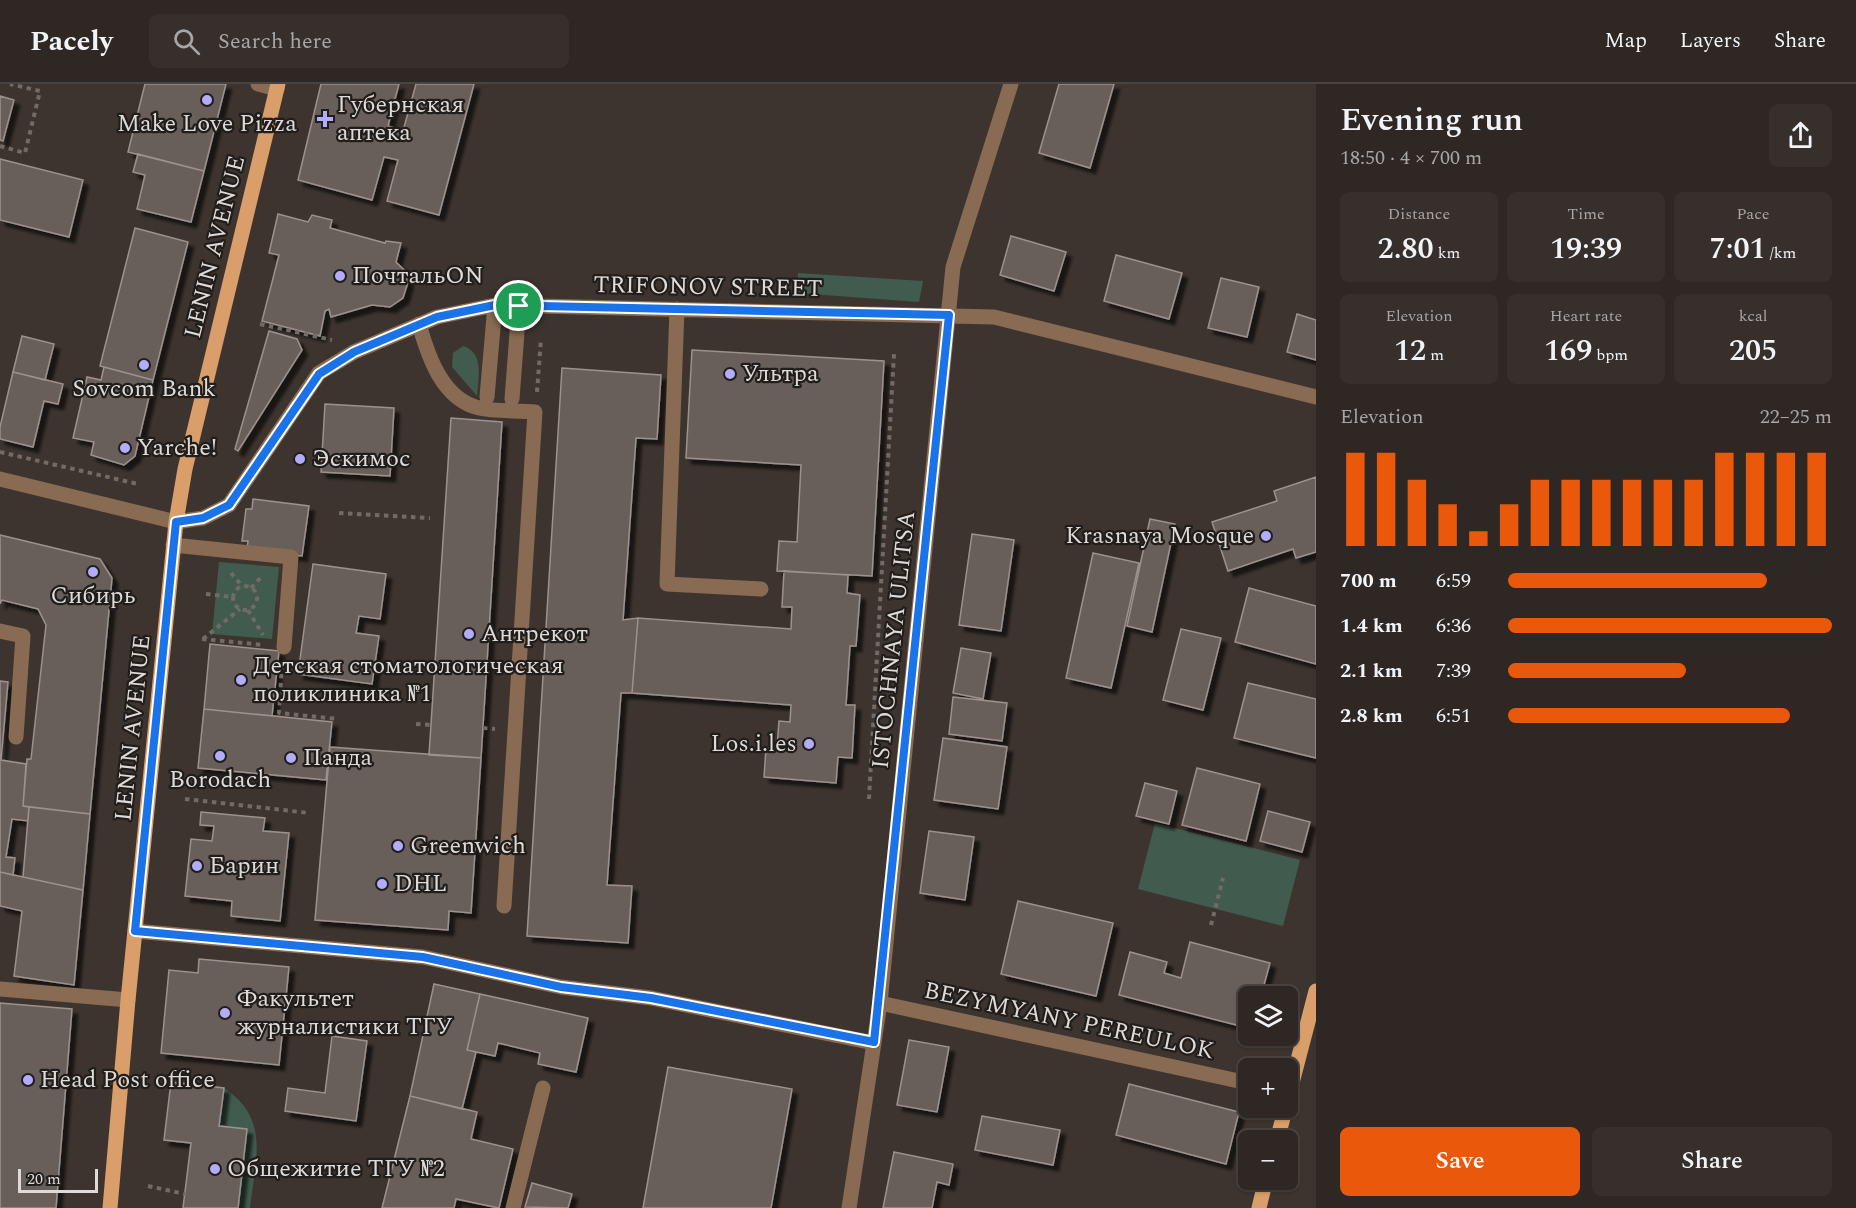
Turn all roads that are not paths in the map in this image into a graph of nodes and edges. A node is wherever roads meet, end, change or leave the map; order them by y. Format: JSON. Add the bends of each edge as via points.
{"nodes":[{"id":1,"x":258,"y":84,"type":"edge"},
{"id":2,"x":1011,"y":84,"type":"edge"},
{"id":3,"x":277,"y":86,"type":"edge"},
{"id":4,"x":495,"y":305,"type":"junction"},
{"id":5,"x":519,"y":306,"type":"junction"},
{"id":6,"x":677,"y":309,"type":"junction"},
{"id":7,"x":949,"y":315,"type":"junction"},
{"id":8,"x":420,"y":324,"type":"junction"},
{"id":9,"x":487,"y":397,"type":"dead end"},
{"id":10,"x":1316,"y":397,"type":"edge"},
{"id":11,"x":512,"y":399,"type":"dead end"},
{"id":12,"x":0,"y":479,"type":"edge"},
{"id":13,"x":176,"y":522,"type":"junction"},
{"id":14,"x":173,"y":545,"type":"junction"},
{"id":15,"x":761,"y":590,"type":"dead end"},
{"id":16,"x":0,"y":631,"type":"edge"},
{"id":17,"x":284,"y":647,"type":"road end"},
{"id":18,"x":16,"y":737,"type":"dead end"},
{"id":19,"x":504,"y":906,"type":"dead end"},
{"id":20,"x":135,"y":931,"type":"junction"},
{"id":21,"x":0,"y":989,"type":"edge"},
{"id":22,"x":1316,"y":991,"type":"edge"},
{"id":23,"x":128,"y":1000,"type":"junction"},
{"id":24,"x":880,"y":1003,"type":"junction"},
{"id":25,"x":874,"y":1042,"type":"junction"},
{"id":26,"x":1298,"y":1058,"type":"edge"},
{"id":27,"x":1238,"y":1081,"type":"edge"},
{"id":28,"x":543,"y":1088,"type":"dead end"},
{"id":29,"x":1263,"y":1190,"type":"edge"},
{"id":30,"x":110,"y":1208,"type":"edge"},
{"id":31,"x":513,"y":1208,"type":"edge"},
{"id":32,"x":849,"y":1208,"type":"edge"},
{"id":33,"x":1259,"y":1208,"type":"edge"}],
"edges":[{"from":1,"to":3,"type":"street"},
{"from":2,"to":7,"type":"street","name":"ISTOCHNAYA ULITSA","via":[[953,267]]},
{"from":3,"to":13,"type":"main road","name":"LENIN AVENUE","via":[[185,469]]},
{"from":4,"to":5,"type":"street","name":"TRIFONOV STREET"},
{"from":4,"to":8,"type":"street","name":"TRIFONOV STREET"},
{"from":4,"to":9,"type":"street"},
{"from":5,"to":6,"type":"street","name":"TRIFONOV STREET"},
{"from":5,"to":11,"type":"street"},
{"from":6,"to":7,"type":"street","name":"TRIFONOV STREET"},
{"from":6,"to":15,"type":"street","via":[[667,584]]},
{"from":7,"to":10,"type":"street","name":"TRIFONOV STREET","via":[[994,317]]},
{"from":7,"to":24,"type":"street","name":"ISTOCHNAYA ULITSA"},
{"from":8,"to":13,"type":"street","name":"TRIFONOV STREET","via":[[354,352],[319,374],[229,505],[203,518]]},
{"from":8,"to":19,"type":"street","via":[[428,359],[451,392],[478,408],[535,411]]},
{"from":12,"to":13,"type":"street"},
{"from":13,"to":14,"type":"main road","name":"LENIN AVENUE"},
{"from":14,"to":17,"type":"street","via":[[291,557]]},
{"from":14,"to":20,"type":"main road","name":"LENIN AVENUE"},
{"from":16,"to":18,"type":"street","via":[[23,636]]},
{"from":20,"to":23,"type":"main road","name":"LENIN AVENUE"},
{"from":20,"to":25,"type":"street","via":[[423,957],[561,987],[651,998]]},
{"from":21,"to":23,"type":"street"},
{"from":22,"to":26,"type":"main road"},
{"from":23,"to":30,"type":"main road","name":"LENIN AVENUE"},
{"from":24,"to":25,"type":"street","name":"ISTOCHNAYA ULITSA"},
{"from":24,"to":27,"type":"street","name":"BEZYMYANY PEREULOK"},
{"from":25,"to":32,"type":"street","name":"ISTOCHNAYA ULITSA"},
{"from":28,"to":31,"type":"street"},
{"from":29,"to":33,"type":"main road"}]}
